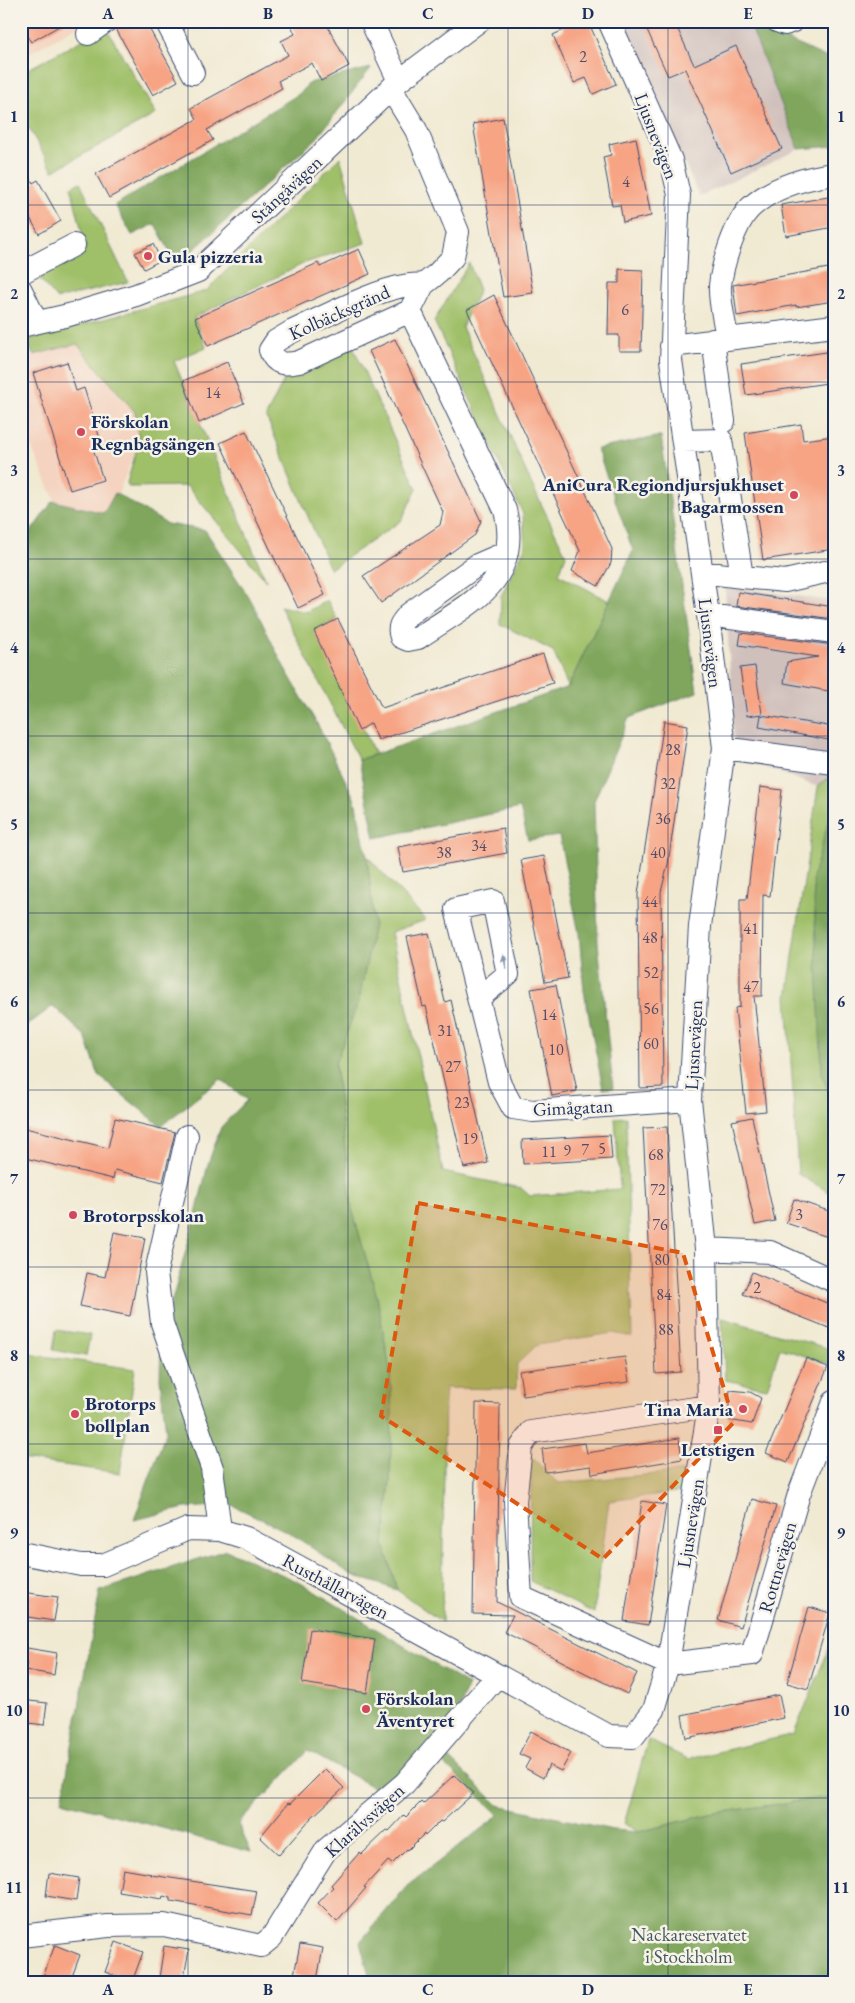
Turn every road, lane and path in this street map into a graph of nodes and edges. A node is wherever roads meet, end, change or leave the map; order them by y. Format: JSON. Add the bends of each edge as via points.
{"nodes":[{"id":1,"x":106,"y":21,"type":"edge"},
{"id":2,"x":166,"y":21,"type":"edge"},
{"id":3,"x":371,"y":21,"type":"edge"},
{"id":4,"x":478,"y":21,"type":"edge"},
{"id":5,"x":609,"y":21,"type":"edge"},
{"id":6,"x":777,"y":21,"type":"edge"},
{"id":7,"x":793,"y":21,"type":"edge"},
{"id":8,"x":88,"y":34,"type":"dead end"},
{"id":9,"x":193,"y":72,"type":"dead end"},
{"id":10,"x":395,"y":85,"type":"junction"},
{"id":11,"x":834,"y":174,"type":"edge"},
{"id":12,"x":74,"y":245,"type":"dead end"},
{"id":13,"x":21,"y":273,"type":"edge"},
{"id":14,"x":423,"y":285,"type":"junction"},
{"id":15,"x":21,"y":290,"type":"edge"},
{"id":16,"x":410,"y":312,"type":"junction"},
{"id":17,"x":29,"y":324,"type":"edge"},
{"id":18,"x":834,"y":326,"type":"edge"},
{"id":19,"x":720,"y":340,"type":"junction"},
{"id":20,"x":671,"y":346,"type":"junction"},
{"id":21,"x":724,"y":421,"type":"dead end"},
{"id":22,"x":683,"y":441,"type":"junction"},
{"id":23,"x":507,"y":552,"type":"junction"},
{"id":24,"x":702,"y":572,"type":"junction"},
{"id":25,"x":825,"y":572,"type":"dead end"},
{"id":26,"x":742,"y":577,"type":"junction"},
{"id":27,"x":708,"y":615,"type":"junction"},
{"id":28,"x":834,"y":632,"type":"edge"},
{"id":29,"x":724,"y":748,"type":"junction"},
{"id":30,"x":834,"y":763,"type":"edge"},
{"id":31,"x":480,"y":997,"type":"dead end"},
{"id":32,"x":690,"y":1100,"type":"junction"},
{"id":33,"x":187,"y":1136,"type":"dead end"},
{"id":34,"x":706,"y":1249,"type":"junction"},
{"id":35,"x":834,"y":1281,"type":"edge"},
{"id":36,"x":834,"y":1402,"type":"edge"},
{"id":37,"x":709,"y":1406,"type":"junction"},
{"id":38,"x":220,"y":1530,"type":"junction"},
{"id":39,"x":21,"y":1553,"type":"edge"},
{"id":40,"x":668,"y":1664,"type":"junction"},
{"id":41,"x":497,"y":1676,"type":"junction"},
{"id":42,"x":633,"y":1737,"type":"joint"},
{"id":43,"x":21,"y":1936,"type":"edge"}],
"edges":[{"from":1,"to":8,"type":"street"},
{"from":2,"to":9,"type":"street"},
{"from":3,"to":10,"type":"street","name":"Kolbäcksgränd"},
{"from":4,"to":10,"type":"street","name":"Stångåvägen"},
{"from":5,"to":20,"type":"street","name":"Ljusnevägen","via":[[671,160],[679,195]]},
{"from":6,"to":7,"type":"street","via":[[785,24]]},
{"from":10,"to":14,"type":"street","name":"Kolbäcksgränd","via":[[458,232],[453,257]]},
{"from":10,"to":17,"type":"street","name":"Stångåvägen","via":[[198,271],[126,298]]},
{"from":11,"to":19,"type":"street","via":[[816,176],[780,188],[750,209],[727,250],[720,287]]},
{"from":12,"to":13,"type":"street"},
{"from":14,"to":16,"type":"street","name":"Kolbäcksgränd"},
{"from":14,"to":16,"type":"street","name":"Kolbäcksgränd","via":[[410,283],[391,288],[291,332],[276,341],[270,350],[277,362],[285,365],[299,362]]},
{"from":15,"to":17,"type":"street"},
{"from":16,"to":23,"type":"street","name":"Kolbäcksgränd","via":[[504,510],[509,528]]},
{"from":18,"to":19,"type":"street"},
{"from":19,"to":20,"type":"street"},
{"from":19,"to":21,"type":"street"},
{"from":20,"to":22,"type":"street","name":"Ljusnevägen"},
{"from":22,"to":24,"type":"street","name":"Ljusnevägen"},
{"from":22,"to":26,"type":"street","via":[[721,440]]},
{"from":23,"to":23,"type":"street","name":"Kolbäcksgränd","via":[[501,572],[487,591],[418,638],[408,640],[401,636],[398,630],[410,614],[477,565]]},
{"from":24,"to":26,"type":"street"},
{"from":24,"to":27,"type":"street","name":"Ljusnevägen"},
{"from":25,"to":26,"type":"street","via":[[785,581]]},
{"from":27,"to":28,"type":"street"},
{"from":27,"to":29,"type":"street","name":"Ljusnevägen"},
{"from":29,"to":30,"type":"street"},
{"from":29,"to":32,"type":"street","name":"Ljusnevägen","via":[[700,926]]},
{"from":31,"to":32,"type":"street","name":"Gimågatan","via":[[499,1082],[513,1108],[533,1111]]},
{"from":32,"to":34,"type":"street","name":"Ljusnevägen"},
{"from":33,"to":38,"type":"street","via":[[156,1272],[162,1323],[212,1468]]},
{"from":34,"to":35,"type":"street","via":[[770,1252]]},
{"from":34,"to":37,"type":"street","name":"Ljusnevägen"},
{"from":36,"to":40,"type":"street","name":"Rottnevägen","via":[[798,1494],[752,1654]]},
{"from":37,"to":40,"type":"street","name":"Ljusnevägen"},
{"from":37,"to":40,"type":"street","via":[[531,1432],[521,1447],[515,1502],[521,1597]]},
{"from":38,"to":39,"type":"street","name":"Rusthållarvägen","via":[[188,1529],[103,1565],[81,1565]]},
{"from":38,"to":41,"type":"street","name":"Rusthållarvägen","via":[[246,1538]]},
{"from":40,"to":42,"type":"street","name":"Ljusnevägen","via":[[654,1710]]},
{"from":41,"to":42,"type":"street","name":"Rusthållarvägen","via":[[609,1736]]},
{"from":41,"to":43,"type":"street","name":"Klarälvsvägen","via":[[405,1783],[326,1850],[272,1937],[260,1946],[164,1926],[108,1926]]}]}
